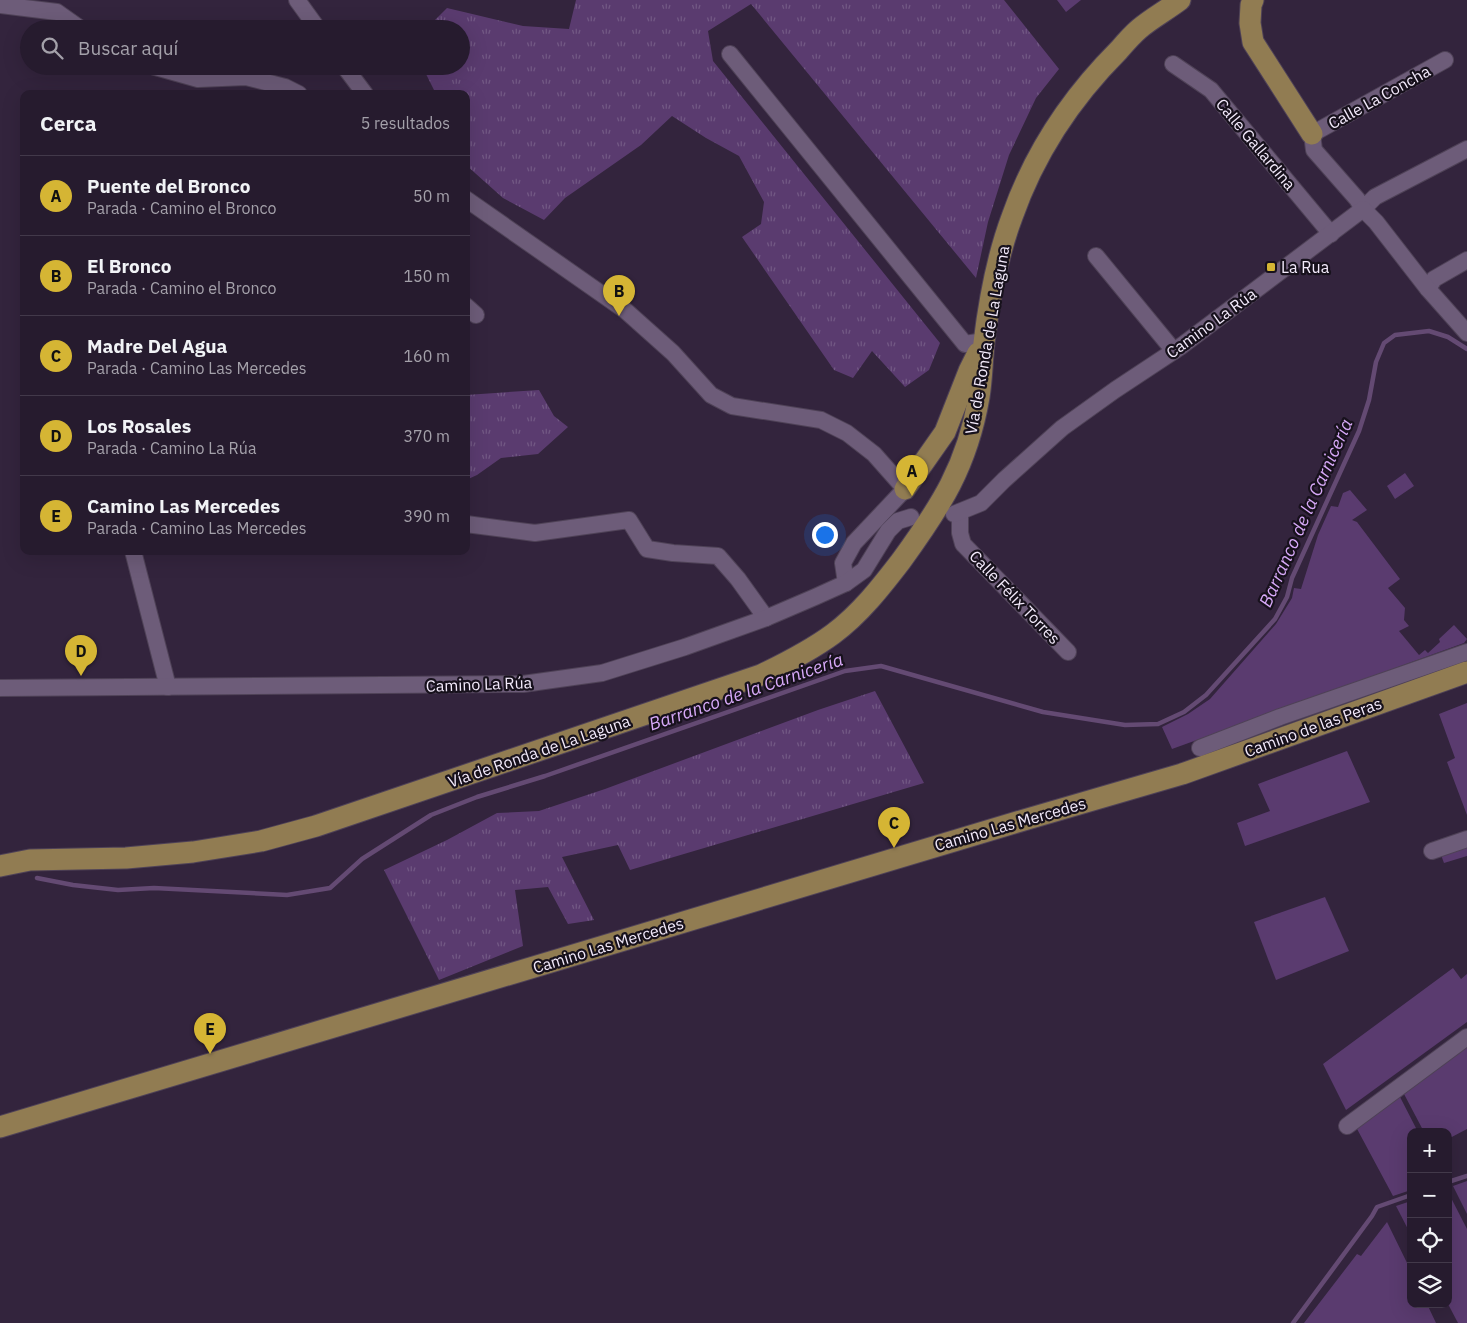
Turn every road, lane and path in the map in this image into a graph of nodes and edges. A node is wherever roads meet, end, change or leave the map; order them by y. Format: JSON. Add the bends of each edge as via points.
{"nodes":[{"id":1,"x":297,"y":0,"type":"edge"},
{"id":2,"x":1180,"y":0,"type":"edge"},
{"id":3,"x":1254,"y":0,"type":"edge"},
{"id":4,"x":0,"y":5,"type":"edge"},
{"id":5,"x":69,"y":20,"type":"edge"},
{"id":6,"x":311,"y":20,"type":"edge"},
{"id":7,"x":730,"y":54,"type":"dead end"},
{"id":8,"x":1445,"y":60,"type":"dead end"},
{"id":9,"x":1173,"y":64,"type":"dead end"},
{"id":10,"x":184,"y":75,"type":"edge"},
{"id":11,"x":225,"y":75,"type":"edge"},
{"id":12,"x":254,"y":75,"type":"edge"},
{"id":13,"x":350,"y":75,"type":"edge"},
{"id":14,"x":291,"y":90,"type":"edge"},
{"id":15,"x":361,"y":90,"type":"edge"},
{"id":16,"x":1312,"y":134,"type":"junction"},
{"id":17,"x":1467,"y":149,"type":"edge"},
{"id":18,"x":470,"y":203,"type":"edge"},
{"id":19,"x":1363,"y":209,"type":"junction"},
{"id":20,"x":1330,"y":234,"type":"junction"},
{"id":21,"x":1096,"y":256,"type":"dead end"},
{"id":22,"x":1467,"y":260,"type":"edge"},
{"id":23,"x":1428,"y":289,"type":"junction"},
{"id":24,"x":1467,"y":333,"type":"edge"},
{"id":25,"x":984,"y":341,"type":"junction"},
{"id":26,"x":1174,"y":351,"type":"junction"},
{"id":27,"x":905,"y":489,"type":"junction"},
{"id":28,"x":957,"y":513,"type":"joint"},
{"id":29,"x":911,"y":517,"type":"dead end"},
{"id":30,"x":470,"y":524,"type":"edge"},
{"id":31,"x":134,"y":555,"type":"edge"},
{"id":32,"x":846,"y":583,"type":"junction"},
{"id":33,"x":766,"y":618,"type":"junction"},
{"id":34,"x":1068,"y":652,"type":"dead end"},
{"id":35,"x":1467,"y":652,"type":"edge"},
{"id":36,"x":1467,"y":672,"type":"edge"},
{"id":37,"x":168,"y":687,"type":"junction"},
{"id":38,"x":0,"y":688,"type":"edge"},
{"id":39,"x":1200,"y":748,"type":"dead end"},
{"id":40,"x":1159,"y":781,"type":"joint"},
{"id":41,"x":1467,"y":839,"type":"edge"},
{"id":42,"x":1432,"y":851,"type":"dead end"},
{"id":43,"x":0,"y":866,"type":"edge"},
{"id":44,"x":1467,"y":1037,"type":"edge"},
{"id":45,"x":1347,"y":1126,"type":"dead end"},
{"id":46,"x":0,"y":1127,"type":"edge"}],
"edges":[{"from":1,"to":6,"type":"street"},
{"from":2,"to":25,"type":"main road","name":"Vía de Ronda de La Laguna","via":[[1139,29],[1102,67],[1048,140],[1011,218],[996,272]]},
{"from":3,"to":16,"type":"main road","via":[[1250,23],[1253,42]]},
{"from":4,"to":5,"type":"street","via":[[58,12]]},
{"from":7,"to":25,"type":"street","via":[[965,344]]},
{"from":8,"to":16,"type":"street","name":"Calle La Concha"},
{"from":9,"to":20,"type":"street","name":"Calle Gallardina","via":[[1211,90]]},
{"from":10,"to":11,"type":"street","via":[[198,79]]},
{"from":12,"to":14,"type":"street"},
{"from":13,"to":15,"type":"street"},
{"from":16,"to":19,"type":"street","via":[[1314,150]]},
{"from":17,"to":19,"type":"street","name":"Camino La Rúa","via":[[1375,197]]},
{"from":18,"to":27,"type":"street","via":[[626,311],[673,352],[711,395],[732,406],[821,420],[847,433],[874,454]]},
{"from":19,"to":20,"type":"street","name":"Camino La Rúa"},
{"from":19,"to":23,"type":"street"},
{"from":20,"to":26,"type":"street","name":"Camino La Rúa"},
{"from":21,"to":26,"type":"street"},
{"from":22,"to":23,"type":"street","via":[[1434,279]]},
{"from":23,"to":24,"type":"street"},
{"from":25,"to":27,"type":"main road","via":[[945,432]]},
{"from":25,"to":43,"type":"main road","name":"Vía de Ronda de La Laguna","via":[[979,396],[969,443],[954,480],[932,519],[880,589],[833,633],[796,658],[761,675],[270,839],[193,852],[126,858],[30,860]]},
{"from":26,"to":28,"type":"street","name":"Camino La Rúa","via":[[1062,428],[981,503]]},
{"from":27,"to":32,"type":"street","via":[[854,543],[843,563]]},
{"from":28,"to":34,"type":"street","name":"Calle Félix Torres","via":[[963,544]]},
{"from":29,"to":32,"type":"street","name":"Camino La Rúa","via":[[898,521],[888,531],[864,570]]},
{"from":30,"to":33,"type":"street","via":[[535,532],[629,520],[647,549],[718,556]]},
{"from":31,"to":37,"type":"street"},
{"from":32,"to":33,"type":"street","name":"Camino La Rúa"},
{"from":33,"to":37,"type":"street","name":"Camino La Rúa","via":[[602,673],[523,684]]},
{"from":35,"to":39,"type":"street"},
{"from":36,"to":40,"type":"main road","name":"Camino de las Peras"},
{"from":37,"to":38,"type":"street","name":"Camino La Rúa"},
{"from":40,"to":46,"type":"main road","name":"Camino Las Mercedes"},
{"from":41,"to":42,"type":"street"},
{"from":44,"to":45,"type":"street"}]}
